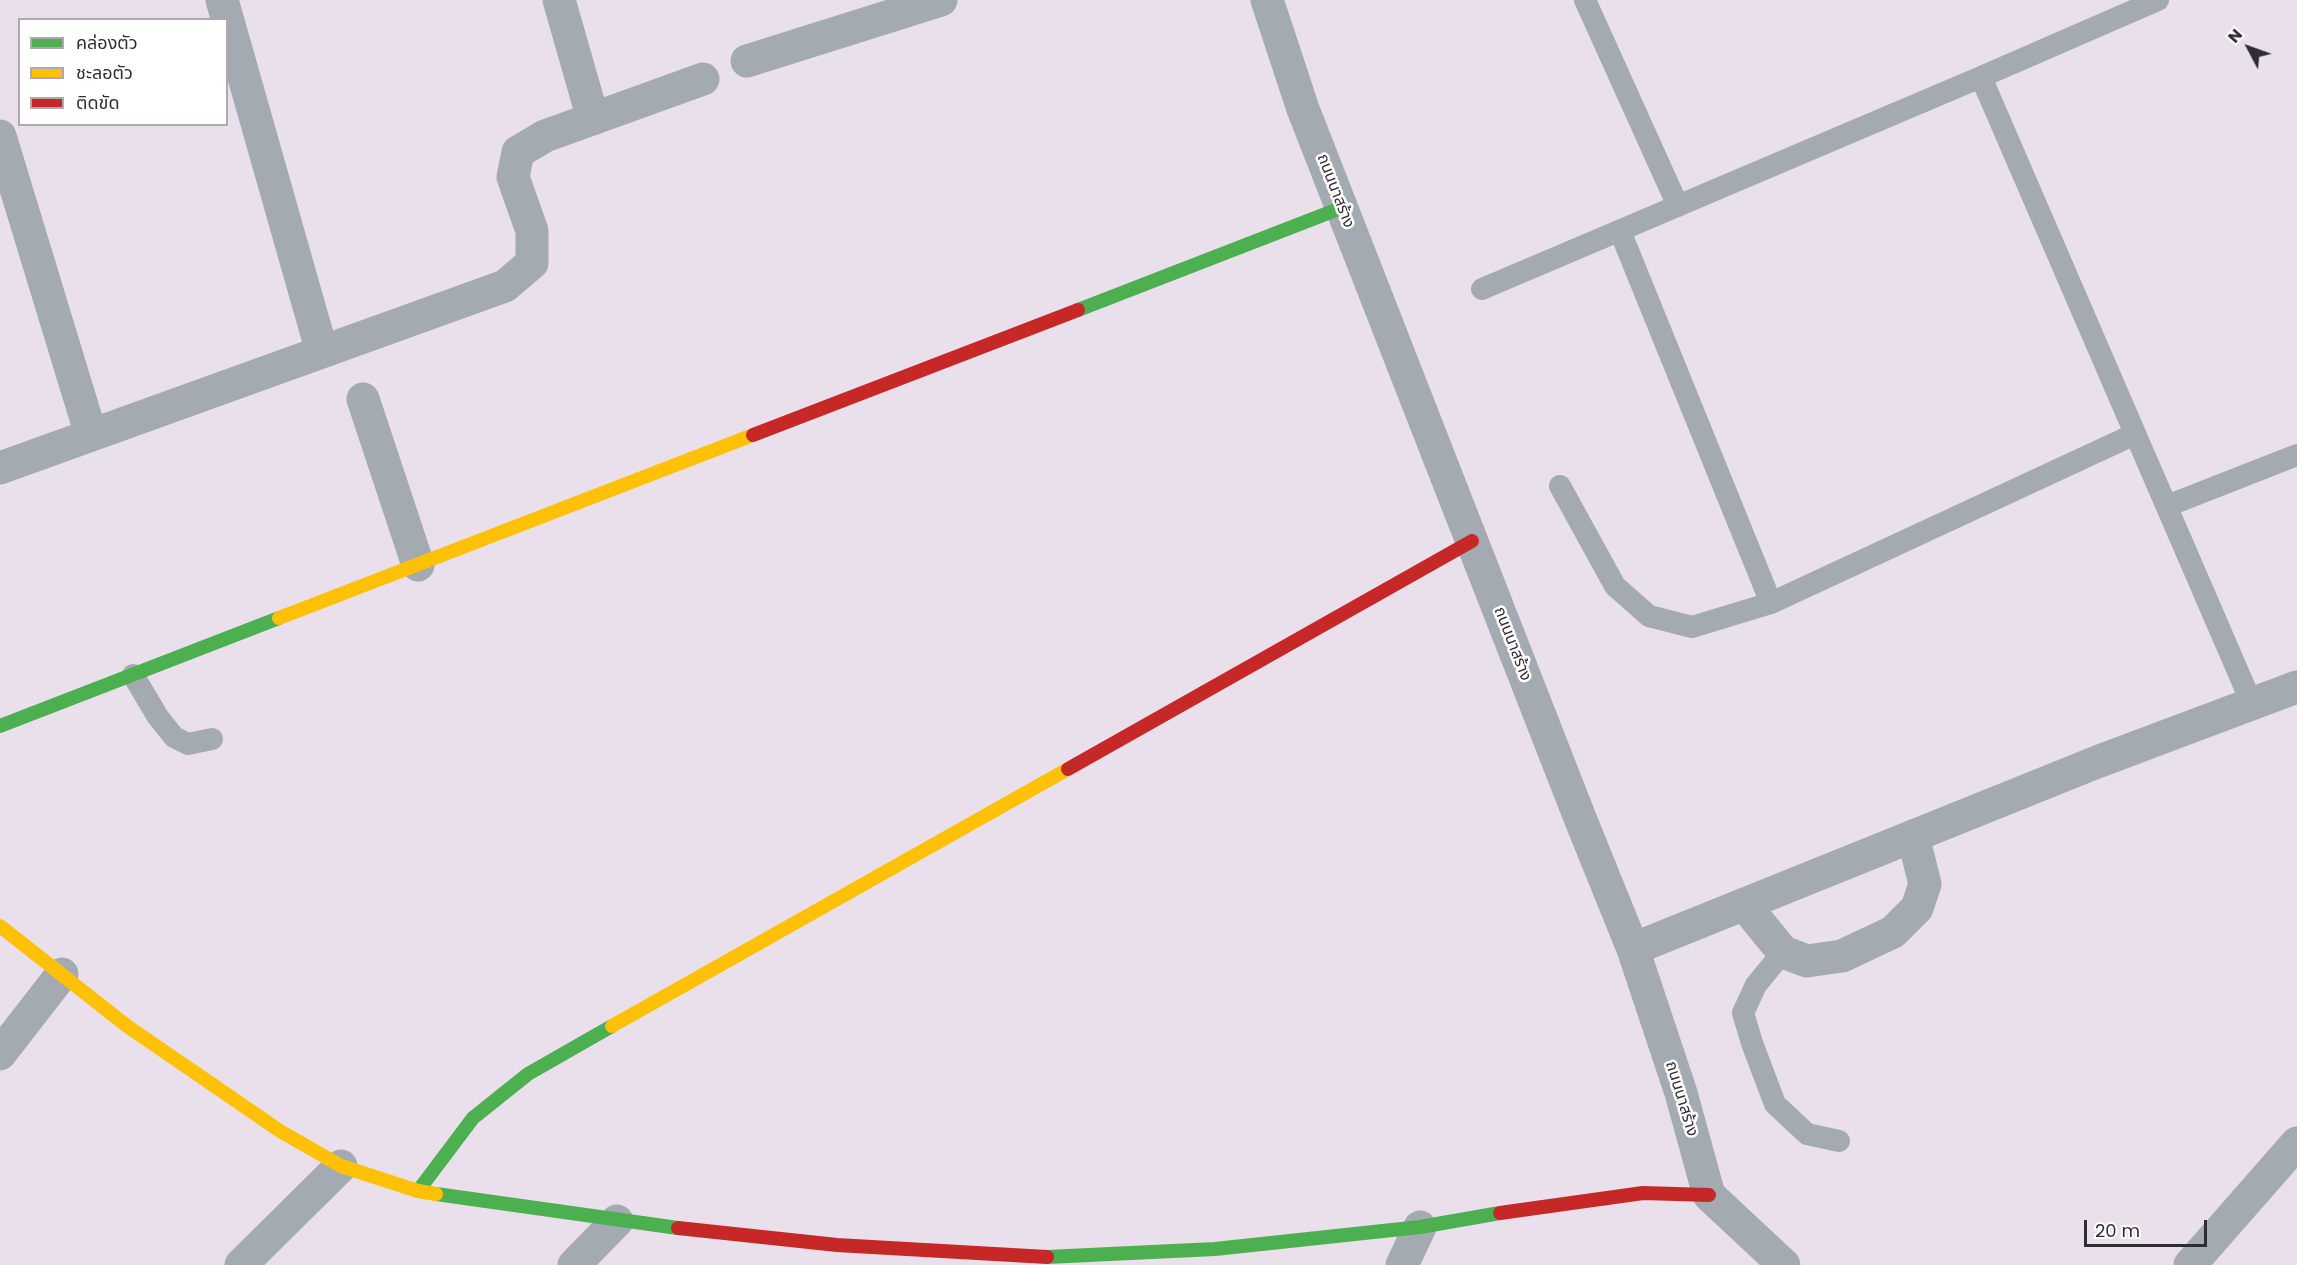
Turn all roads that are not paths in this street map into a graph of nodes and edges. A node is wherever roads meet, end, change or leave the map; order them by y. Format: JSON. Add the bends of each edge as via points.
{"nodes":[{"id":1,"x":222,"y":0,"type":"edge"},
{"id":2,"x":559,"y":0,"type":"edge"},
{"id":3,"x":941,"y":0,"type":"edge"},
{"id":4,"x":1267,"y":0,"type":"edge"},
{"id":5,"x":1585,"y":0,"type":"edge"},
{"id":6,"x":2158,"y":0,"type":"edge"},
{"id":7,"x":227,"y":18,"type":"edge"},
{"id":8,"x":228,"y":21,"type":"edge"},
{"id":9,"x":747,"y":61,"type":"dead end"},
{"id":10,"x":1981,"y":77,"type":"junction"},
{"id":11,"x":702,"y":79,"type":"dead end"},
{"id":12,"x":593,"y":119,"type":"junction"},
{"id":13,"x":0,"y":136,"type":"edge"},
{"id":14,"x":1678,"y":206,"type":"junction"},
{"id":15,"x":1341,"y":208,"type":"junction"},
{"id":16,"x":1620,"y":231,"type":"junction"},
{"id":17,"x":1482,"y":289,"type":"dead end"},
{"id":18,"x":322,"y":352,"type":"junction"},
{"id":19,"x":363,"y":399,"type":"dead end"},
{"id":20,"x":2135,"y":434,"type":"junction"},
{"id":21,"x":91,"y":435,"type":"junction"},
{"id":22,"x":2297,"y":455,"type":"edge"},
{"id":23,"x":0,"y":468,"type":"edge"},
{"id":24,"x":1560,"y":486,"type":"dead end"},
{"id":25,"x":2167,"y":506,"type":"junction"},
{"id":26,"x":1472,"y":541,"type":"junction"},
{"id":27,"x":418,"y":565,"type":"junction"},
{"id":28,"x":1771,"y":603,"type":"junction"},
{"id":29,"x":133,"y":675,"type":"junction"},
{"id":30,"x":2297,"y":687,"type":"edge"},
{"id":31,"x":2252,"y":704,"type":"junction"},
{"id":32,"x":0,"y":726,"type":"edge"},
{"id":33,"x":212,"y":739,"type":"dead end"},
{"id":34,"x":1913,"y":836,"type":"junction"},
{"id":35,"x":1744,"y":904,"type":"junction"},
{"id":36,"x":0,"y":926,"type":"edge"},
{"id":37,"x":1633,"y":948,"type":"junction"},
{"id":38,"x":1783,"y":952,"type":"junction"},
{"id":39,"x":62,"y":974,"type":"junction"},
{"id":40,"x":0,"y":1054,"type":"edge"},
{"id":41,"x":1839,"y":1141,"type":"dead end"},
{"id":42,"x":2297,"y":1143,"type":"edge"},
{"id":43,"x":340,"y":1166,"type":"junction"},
{"id":44,"x":418,"y":1191,"type":"junction"},
{"id":45,"x":1709,"y":1195,"type":"junction"},
{"id":46,"x":617,"y":1221,"type":"junction"},
{"id":47,"x":1420,"y":1227,"type":"junction"},
{"id":48,"x":835,"y":1255,"type":"edge"},
{"id":49,"x":1772,"y":1261,"type":"edge"},
{"id":50,"x":241,"y":1265,"type":"edge"},
{"id":51,"x":574,"y":1265,"type":"edge"},
{"id":52,"x":1402,"y":1265,"type":"edge"},
{"id":53,"x":2190,"y":1265,"type":"edge"}],
"edges":[{"from":1,"to":7,"type":"street"},
{"from":2,"to":12,"type":"street"},
{"from":3,"to":9,"type":"street"},
{"from":4,"to":15,"type":"street","name":"ถนนนาสร้าง"},
{"from":5,"to":14,"type":"lane"},
{"from":6,"to":10,"type":"lane"},
{"from":8,"to":18,"type":"street"},
{"from":10,"to":14,"type":"lane"},
{"from":10,"to":20,"type":"lane"},
{"from":11,"to":12,"type":"street"},
{"from":12,"to":18,"type":"street","via":[[545,135],[518,152],[513,177],[532,231],[532,263],[505,286]]},
{"from":13,"to":21,"type":"street"},
{"from":14,"to":16,"type":"lane"},
{"from":15,"to":26,"type":"street","name":"ถนนนาสร้าง"},
{"from":15,"to":27,"type":"street"},
{"from":16,"to":17,"type":"lane"},
{"from":16,"to":28,"type":"lane"},
{"from":18,"to":21,"type":"street"},
{"from":19,"to":27,"type":"street"},
{"from":20,"to":25,"type":"lane"},
{"from":20,"to":28,"type":"lane"},
{"from":21,"to":23,"type":"street"},
{"from":22,"to":25,"type":"lane"},
{"from":24,"to":28,"type":"lane","via":[[1615,586],[1649,616],[1692,627]]},
{"from":25,"to":31,"type":"lane"},
{"from":26,"to":37,"type":"street","name":"ถนนนาสร้าง"},
{"from":26,"to":44,"type":"street","via":[[528,1074],[473,1118]]},
{"from":27,"to":29,"type":"street"},
{"from":29,"to":32,"type":"street"},
{"from":29,"to":33,"type":"lane","via":[[174,737],[188,744]]},
{"from":30,"to":31,"type":"street"},
{"from":31,"to":34,"type":"street"},
{"from":34,"to":35,"type":"street"},
{"from":34,"to":38,"type":"street","via":[[1925,884],[1917,908],[1893,932],[1842,956],[1807,961]]},
{"from":35,"to":37,"type":"street"},
{"from":35,"to":38,"type":"street"},
{"from":36,"to":39,"type":"street"},
{"from":37,"to":45,"type":"street","name":"ถนนนาสร้าง","via":[[1681,1093]]},
{"from":38,"to":41,"type":"lane","via":[[1755,985],[1743,1013],[1775,1104],[1807,1134]]},
{"from":39,"to":40,"type":"street"},
{"from":39,"to":43,"type":"street","via":[[146,1039],[280,1131]]},
{"from":42,"to":53,"type":"street"},
{"from":43,"to":44,"type":"street"},
{"from":43,"to":50,"type":"street"},
{"from":44,"to":46,"type":"street"},
{"from":45,"to":47,"type":"street","via":[[1643,1193]]},
{"from":45,"to":49,"type":"street"},
{"from":46,"to":48,"type":"street"},
{"from":46,"to":51,"type":"street"},
{"from":47,"to":48,"type":"street","via":[[1215,1249],[1036,1258]]},
{"from":47,"to":52,"type":"street"}]}
